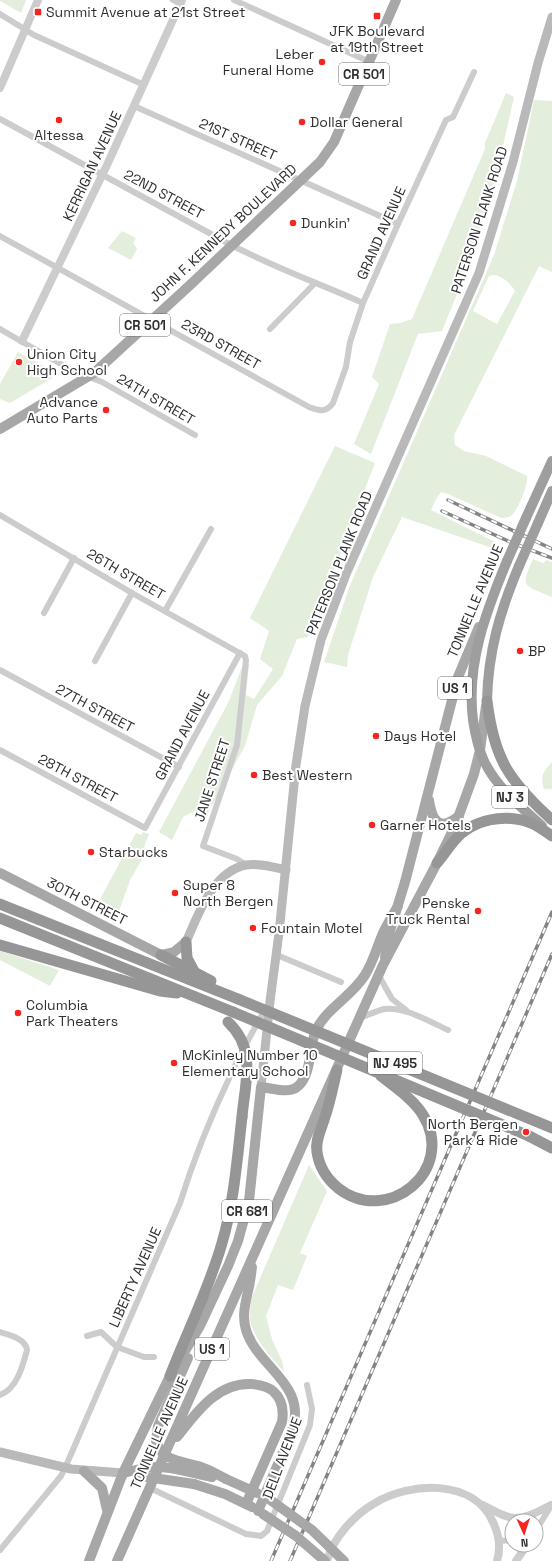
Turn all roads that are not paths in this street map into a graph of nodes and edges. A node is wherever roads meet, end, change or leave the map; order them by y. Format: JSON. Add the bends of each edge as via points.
{"nodes":[{"id":1,"x":38,"y":0,"type":"edge"},
{"id":2,"x":234,"y":0,"type":"edge"},
{"id":3,"x":396,"y":0,"type":"edge"},
{"id":4,"x":178,"y":1,"type":"edge"},
{"id":5,"x":0,"y":14,"type":"edge"},
{"id":6,"x":552,"y":17,"type":"edge"},
{"id":7,"x":26,"y":29,"type":"junction"},
{"id":8,"x":370,"y":62,"type":"junction"},
{"id":9,"x":474,"y":72,"type":"dead end"},
{"id":10,"x":144,"y":84,"type":"junction"},
{"id":11,"x":0,"y":88,"type":"edge"},
{"id":12,"x":134,"y":106,"type":"junction"},
{"id":13,"x":0,"y":119,"type":"edge"},
{"id":14,"x":103,"y":175,"type":"junction"},
{"id":15,"x":300,"y":180,"type":"junction"},
{"id":16,"x":398,"y":224,"type":"junction"},
{"id":17,"x":0,"y":236,"type":"edge"},
{"id":18,"x":232,"y":245,"type":"junction"},
{"id":19,"x":58,"y":269,"type":"junction"},
{"id":20,"x":315,"y":283,"type":"junction"},
{"id":21,"x":363,"y":303,"type":"junction"},
{"id":22,"x":152,"y":320,"type":"junction"},
{"id":23,"x":0,"y":329,"type":"edge"},
{"id":24,"x":270,"y":329,"type":"dead end"},
{"id":25,"x":22,"y":341,"type":"junction"},
{"id":26,"x":89,"y":376,"type":"junction"},
{"id":27,"x":326,"y":410,"type":"joint"},
{"id":28,"x":0,"y":429,"type":"edge"},
{"id":29,"x":195,"y":435,"type":"dead end"},
{"id":30,"x":552,"y":461,"type":"edge"},
{"id":31,"x":552,"y":491,"type":"edge"},
{"id":32,"x":0,"y":515,"type":"edge"},
{"id":33,"x":211,"y":529,"type":"dead end"},
{"id":34,"x":74,"y":558,"type":"junction"},
{"id":35,"x":132,"y":593,"type":"junction"},
{"id":36,"x":489,"y":605,"type":"junction"},
{"id":37,"x":165,"y":611,"type":"junction"},
{"id":38,"x":44,"y":613,"type":"dead end"},
{"id":39,"x":240,"y":653,"type":"junction"},
{"id":40,"x":95,"y":661,"type":"dead end"},
{"id":41,"x":0,"y":670,"type":"edge"},
{"id":42,"x":487,"y":701,"type":"junction"},
{"id":43,"x":0,"y":750,"type":"edge"},
{"id":44,"x":480,"y":750,"type":"junction"},
{"id":45,"x":179,"y":767,"type":"junction"},
{"id":46,"x":428,"y":794,"type":"junction"},
{"id":47,"x":459,"y":816,"type":"junction"},
{"id":48,"x":552,"y":820,"type":"edge"},
{"id":49,"x":145,"y":828,"type":"joint"},
{"id":50,"x":552,"y":836,"type":"edge"},
{"id":51,"x":437,"y":863,"type":"junction"},
{"id":52,"x":246,"y":865,"type":"junction"},
{"id":53,"x":286,"y":870,"type":"junction"},
{"id":54,"x":3,"y":875,"type":"edge"},
{"id":55,"x":0,"y":904,"type":"edge"},
{"id":56,"x":398,"y":906,"type":"junction"},
{"id":57,"x":0,"y":918,"type":"edge"},
{"id":58,"x":0,"y":940,"type":"edge"},
{"id":59,"x":186,"y":942,"type":"junction"},
{"id":60,"x":0,"y":946,"type":"edge"},
{"id":61,"x":276,"y":954,"type":"junction"},
{"id":62,"x":161,"y":955,"type":"junction"},
{"id":63,"x":50,"y":959,"type":"junction"},
{"id":64,"x":384,"y":965,"type":"junction"},
{"id":65,"x":195,"y":972,"type":"junction"},
{"id":66,"x":379,"y":976,"type":"junction"},
{"id":67,"x":342,"y":982,"type":"dead end"},
{"id":68,"x":194,"y":996,"type":"junction"},
{"id":69,"x":238,"y":998,"type":"junction"},
{"id":70,"x":270,"y":1001,"type":"junction"},
{"id":71,"x":410,"y":1013,"type":"junction"},
{"id":72,"x":230,"y":1017,"type":"junction"},
{"id":73,"x":360,"y":1018,"type":"junction"},
{"id":74,"x":448,"y":1030,"type":"dead end"},
{"id":75,"x":338,"y":1070,"type":"junction"},
{"id":76,"x":374,"y":1070,"type":"junction"},
{"id":77,"x":262,"y":1087,"type":"junction"},
{"id":78,"x":552,"y":1128,"type":"edge"},
{"id":79,"x":529,"y":1136,"type":"junction"},
{"id":80,"x":552,"y":1143,"type":"edge"},
{"id":81,"x":552,"y":1148,"type":"edge"},
{"id":82,"x":254,"y":1253,"type":"junction"},
{"id":83,"x":200,"y":1326,"type":"junction"},
{"id":84,"x":0,"y":1332,"type":"edge"},
{"id":85,"x":87,"y":1336,"type":"dead end"},
{"id":86,"x":117,"y":1347,"type":"junction"},
{"id":87,"x":154,"y":1357,"type":"dead end"},
{"id":88,"x":170,"y":1376,"type":"junction"},
{"id":89,"x":307,"y":1385,"type":"dead end"},
{"id":90,"x":0,"y":1395,"type":"edge"},
{"id":91,"x":169,"y":1446,"type":"junction"},
{"id":92,"x":0,"y":1452,"type":"edge"},
{"id":93,"x":65,"y":1468,"type":"junction"},
{"id":94,"x":84,"y":1470,"type":"junction"},
{"id":95,"x":142,"y":1472,"type":"junction"},
{"id":96,"x":123,"y":1473,"type":"junction"},
{"id":97,"x":226,"y":1479,"type":"junction"},
{"id":98,"x":150,"y":1488,"type":"junction"},
{"id":99,"x":252,"y":1490,"type":"junction"},
{"id":100,"x":267,"y":1498,"type":"junction"},
{"id":101,"x":246,"y":1504,"type":"junction"},
{"id":102,"x":480,"y":1504,"type":"junction"},
{"id":103,"x":551,"y":1504,"type":"edge"},
{"id":104,"x":108,"y":1512,"type":"junction"},
{"id":105,"x":260,"y":1512,"type":"junction"},
{"id":106,"x":535,"y":1513,"type":"edge"},
{"id":107,"x":504,"y":1515,"type":"edge"},
{"id":108,"x":544,"y":1516,"type":"edge"},
{"id":109,"x":504,"y":1541,"type":"edge"},
{"id":110,"x":499,"y":1542,"type":"junction"},
{"id":111,"x":0,"y":1550,"type":"edge"},
{"id":112,"x":89,"y":1561,"type":"edge"},
{"id":113,"x":117,"y":1561,"type":"edge"},
{"id":114,"x":326,"y":1561,"type":"edge"},
{"id":115,"x":344,"y":1561,"type":"edge"},
{"id":116,"x":497,"y":1561,"type":"edge"}],
"edges":[{"from":1,"to":7,"type":"street"},
{"from":2,"to":8,"type":"street"},
{"from":3,"to":8,"type":"main road","name":"JOHN F. KENNEDY BOULEVARD","number":"CR 501"},
{"from":4,"to":10,"type":"street","name":"KERRIGAN AVENUE"},
{"from":5,"to":7,"type":"street"},
{"from":6,"to":53,"type":"main road","name":"PATERSON PLANK ROAD","number":"CR 681","via":[[513,162],[479,273],[347,572],[321,640],[305,706],[295,772]]},
{"from":7,"to":10,"type":"street","via":[[34,35]]},
{"from":7,"to":11,"type":"street"},
{"from":8,"to":15,"type":"main road","name":"JOHN F. KENNEDY BOULEVARD","number":"CR 501","via":[[334,142],[320,162]]},
{"from":9,"to":16,"type":"street","name":"GRAND AVENUE","via":[[453,117],[446,120]]},
{"from":10,"to":12,"type":"street","name":"KERRIGAN AVENUE"},
{"from":12,"to":14,"type":"street","name":"KERRIGAN AVENUE"},
{"from":12,"to":15,"type":"street","name":"21ST STREET"},
{"from":13,"to":14,"type":"street","name":"22ND STREET"},
{"from":14,"to":18,"type":"street","name":"22ND STREET"},
{"from":14,"to":19,"type":"street","name":"KERRIGAN AVENUE"},
{"from":15,"to":16,"type":"street","name":"21ST STREET"},
{"from":15,"to":18,"type":"main road","name":"JOHN F. KENNEDY BOULEVARD","number":"CR 501"},
{"from":16,"to":21,"type":"street","name":"GRAND AVENUE"},
{"from":17,"to":19,"type":"street","name":"23RD STREET"},
{"from":18,"to":20,"type":"street","name":"22ND STREET"},
{"from":18,"to":22,"type":"main road","name":"JOHN F. KENNEDY BOULEVARD","number":"CR 501"},
{"from":19,"to":22,"type":"street","name":"23RD STREET"},
{"from":19,"to":25,"type":"street","name":"KERRIGAN AVENUE"},
{"from":20,"to":21,"type":"street","name":"22ND STREET"},
{"from":20,"to":24,"type":"street"},
{"from":21,"to":27,"type":"street","name":"GRAND AVENUE","via":[[350,342],[346,367],[333,403]]},
{"from":22,"to":26,"type":"main road","name":"JOHN F. KENNEDY BOULEVARD","number":"CR 501"},
{"from":22,"to":27,"type":"street","name":"23RD STREET","via":[[309,407]]},
{"from":23,"to":25,"type":"street","name":"24TH STREET"},
{"from":25,"to":26,"type":"street","name":"24TH STREET","via":[[73,370]]},
{"from":26,"to":28,"type":"main road","name":"JOHN F. KENNEDY BOULEVARD","number":"CR 501"},
{"from":26,"to":29,"type":"street","name":"24TH STREET"},
{"from":30,"to":36,"type":"highway","name":"TONNELLE AVENUE","number":"US 1","bridge":true},
{"from":31,"to":42,"type":"highway","name":"TONNELLE AVENUE","number":"US 1","bridge":true,"via":[[505,598],[489,669]]},
{"from":32,"to":34,"type":"street","name":"26TH STREET"},
{"from":33,"to":37,"type":"street"},
{"from":34,"to":35,"type":"street","name":"26TH STREET"},
{"from":34,"to":38,"type":"street"},
{"from":35,"to":37,"type":"street","name":"26TH STREET"},
{"from":35,"to":40,"type":"street"},
{"from":36,"to":44,"type":"highway","number":"NJ 3","via":[[471,682],[473,716]]},
{"from":36,"to":46,"type":"main road","name":"TONNELLE AVENUE","number":"US 1","via":[[458,677]]},
{"from":37,"to":39,"type":"street","name":"26TH STREET"},
{"from":39,"to":45,"type":"street","name":"GRAND AVENUE"},
{"from":39,"to":52,"type":"street","name":"JANE STREET","via":[[246,660],[238,745],[202,846]]},
{"from":41,"to":45,"type":"street","name":"27TH STREET"},
{"from":42,"to":44,"type":"main road","name":"TONNELLE AVENUE","number":"US 1"},
{"from":42,"to":48,"type":"highway","number":"NJ 3","via":[[493,738],[504,765],[525,795]]},
{"from":43,"to":49,"type":"street","name":"28TH STREET"},
{"from":44,"to":47,"type":"main road","name":"TONNELLE AVENUE","number":"US 1"},
{"from":44,"to":50,"type":"highway","number":"NJ 3","via":[[502,789]]},
{"from":45,"to":49,"type":"street","name":"GRAND AVENUE"},
{"from":46,"to":47,"type":"main road","via":[[436,821],[447,823]]},
{"from":46,"to":56,"type":"main road","name":"TONNELLE AVENUE","number":"US 1"},
{"from":47,"to":51,"type":"main road","name":"TONNELLE AVENUE","number":"US 1"},
{"from":50,"to":51,"type":"highway","via":[[522,820],[491,820],[472,826],[460,835]]},
{"from":51,"to":64,"type":"main road","name":"TONNELLE AVENUE","number":"US 1"},
{"from":52,"to":53,"type":"main road"},
{"from":52,"to":59,"type":"main road","via":[[231,871],[215,886],[202,904]]},
{"from":53,"to":61,"type":"main road","name":"PATERSON PLANK ROAD","number":"CR 681"},
{"from":54,"to":62,"type":"main road","name":"30TH STREET"},
{"from":55,"to":69,"type":"highway","number":"NJ 495"},
{"from":56,"to":64,"type":"main road","name":"TONNELLE AVENUE","number":"US 1","via":[[389,934]]},
{"from":56,"to":77,"type":"main road","via":[[365,975],[319,1026],[312,1042],[302,1083],[290,1090]]},
{"from":57,"to":68,"type":"highway","number":"NJ 495"},
{"from":58,"to":63,"type":"highway"},
{"from":59,"to":62,"type":"main road","via":[[174,952]]},
{"from":59,"to":65,"type":"highway","via":[[187,958]]},
{"from":60,"to":63,"type":"highway"},
{"from":61,"to":67,"type":"street"},
{"from":61,"to":70,"type":"main road","name":"PATERSON PLANK ROAD","number":"CR 681"},
{"from":62,"to":65,"type":"highway"},
{"from":63,"to":68,"type":"highway","via":[[160,991]]},
{"from":64,"to":66,"type":"main road","name":"TONNELLE AVENUE","number":"US 1"},
{"from":65,"to":69,"type":"highway"},
{"from":66,"to":71,"type":"street","via":[[392,1000]]},
{"from":66,"to":73,"type":"main road","name":"TONNELLE AVENUE","number":"US 1"},
{"from":68,"to":72,"type":"highway","number":"NJ 495","via":[[208,1001]]},
{"from":69,"to":78,"type":"highway","number":"NJ 495","bridge":true},
{"from":70,"to":77,"type":"main road","name":"PATERSON PLANK ROAD","number":"CR 681"},
{"from":70,"to":86,"type":"street","name":"LIBERTY AVENUE","via":[[232,1071],[191,1168],[180,1203]]},
{"from":71,"to":73,"type":"street","via":[[385,1009]]},
{"from":71,"to":74,"type":"street"},
{"from":72,"to":76,"type":"highway","number":"NJ 495","bridge":true},
{"from":72,"to":88,"type":"highway","bridge":true,"via":[[247,1056],[232,1200],[222,1245]]},
{"from":73,"to":75,"type":"main road","name":"TONNELLE AVENUE","number":"US 1"},
{"from":75,"to":76,"type":"highway","bridge":true,"via":[[317,1140],[317,1152],[322,1168],[331,1182],[343,1192],[369,1201],[385,1200],[402,1194],[419,1180],[431,1157],[432,1143],[426,1119],[416,1106]]},
{"from":75,"to":82,"type":"main road","name":"TONNELLE AVENUE","number":"US 1"},
{"from":76,"to":79,"type":"highway","number":"NJ 495","bridge":true},
{"from":77,"to":83,"type":"main road","name":"PATERSON PLANK ROAD","number":"CR 681","via":[[246,1214],[228,1266]]},
{"from":79,"to":80,"type":"highway","number":"NJ 495"},
{"from":79,"to":81,"type":"highway"},
{"from":82,"to":91,"type":"main road","name":"TONNELLE AVENUE","number":"US 1"},
{"from":82,"to":100,"type":"main road","via":[[244,1304],[246,1330],[252,1342],[291,1393],[296,1411],[296,1421]]},
{"from":83,"to":88,"type":"main road","name":"PATERSON PLANK ROAD","number":"CR 681"},
{"from":83,"to":97,"type":"main road","name":"PATERSON PLANK ROAD","bridge":true,"via":[[158,1426],[156,1440],[158,1448],[168,1457],[202,1467]]},
{"from":84,"to":90,"type":"street","via":[[23,1341],[27,1350],[17,1379]]},
{"from":85,"to":86,"type":"street","via":[[101,1332]]},
{"from":86,"to":87,"type":"street","via":[[144,1357]]},
{"from":86,"to":93,"type":"street","name":"LIBERTY AVENUE"},
{"from":88,"to":96,"type":"main road","name":"PATERSON PLANK ROAD"},
{"from":89,"to":98,"type":"street","name":"DELL AVENUE","via":[[312,1409],[310,1425],[267,1531],[261,1536],[246,1534]]},
{"from":91,"to":98,"type":"main road","name":"TONNELLE AVENUE","number":"US 1"},
{"from":91,"to":99,"type":"main road","via":[[207,1402],[220,1391],[244,1384],[269,1388],[280,1399],[283,1416]]},
{"from":92,"to":93,"type":"main road"},
{"from":93,"to":94,"type":"main road"},
{"from":93,"to":111,"type":"street","name":"LIBERTY AVENUE"},
{"from":94,"to":96,"type":"main road"},
{"from":94,"to":104,"type":"main road","via":[[102,1488]]},
{"from":95,"to":96,"type":"main road","name":"PATERSON PLANK ROAD"},
{"from":95,"to":97,"type":"main road","name":"PATERSON PLANK ROAD","bridge":true,"via":[[153,1467],[166,1468]]},
{"from":95,"to":101,"type":"main road","name":"PATERSON PLANK ROAD","bridge":true,"via":[[194,1484]]},
{"from":96,"to":104,"type":"main road"},
{"from":97,"to":99,"type":"main road","name":"PATERSON PLANK ROAD"},
{"from":98,"to":113,"type":"main road","name":"TONNELLE AVENUE","number":"US 1"},
{"from":99,"to":100,"type":"main road","name":"PATERSON PLANK ROAD"},
{"from":99,"to":101,"type":"main road"},
{"from":100,"to":105,"type":"main road"},
{"from":100,"to":115,"type":"main road","name":"PATERSON PLANK ROAD","bridge":true,"via":[[312,1530]]},
{"from":101,"to":105,"type":"main road","name":"PATERSON PLANK ROAD"},
{"from":102,"to":107,"type":"street"},
{"from":102,"to":110,"type":"street","via":[[491,1518]]},
{"from":102,"to":114,"type":"street","via":[[463,1493],[442,1488],[418,1488],[392,1495],[368,1507],[353,1520]]},
{"from":103,"to":106,"type":"street"},
{"from":103,"to":108,"type":"street"},
{"from":104,"to":112,"type":"main road"},
{"from":105,"to":114,"type":"main road","name":"PATERSON PLANK ROAD","bridge":true},
{"from":109,"to":110,"type":"street"},
{"from":110,"to":116,"type":"street"}]}
